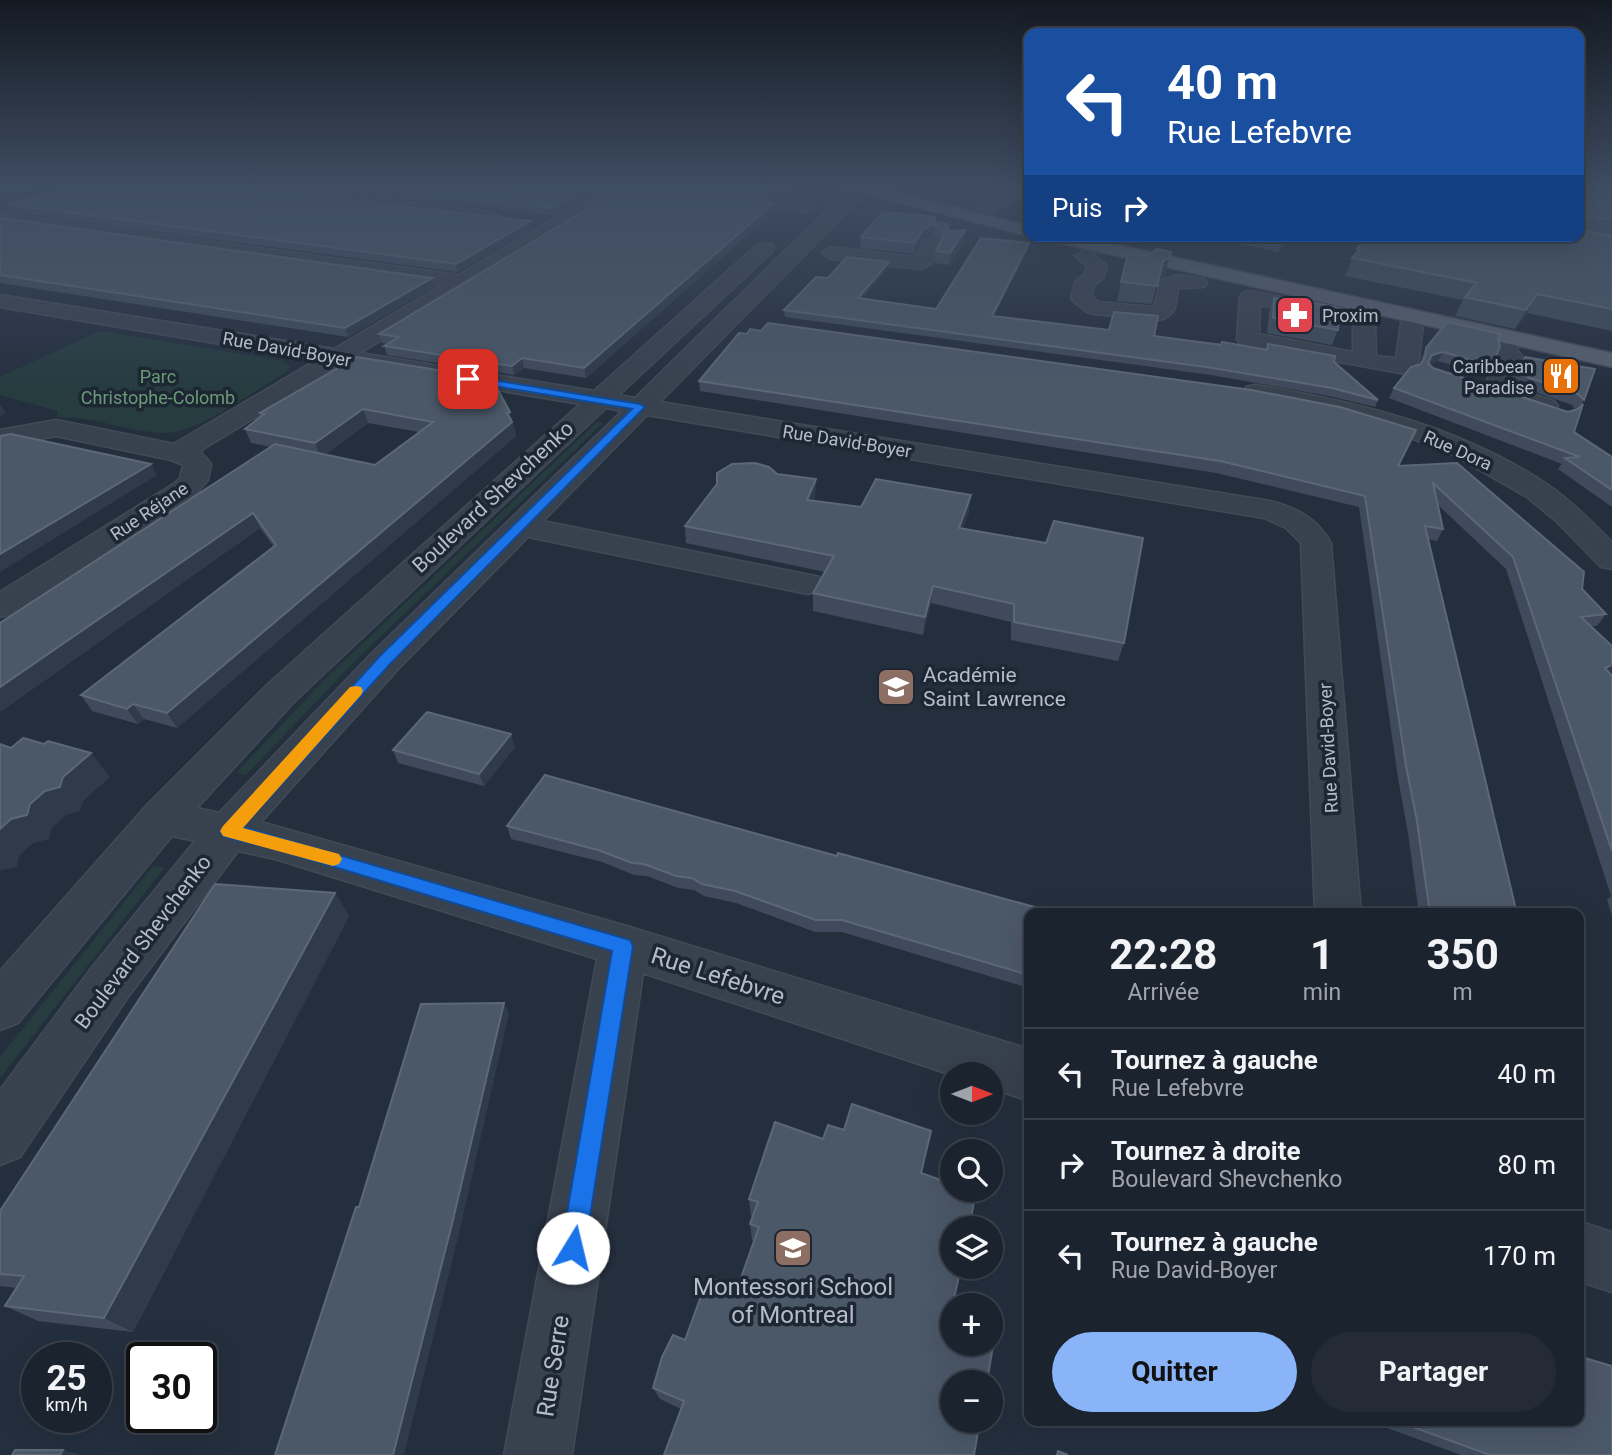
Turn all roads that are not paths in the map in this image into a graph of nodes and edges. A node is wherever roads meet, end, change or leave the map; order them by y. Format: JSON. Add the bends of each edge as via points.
{"nodes":[{"id":1,"x":274,"y":256,"type":"edge"},
{"id":2,"x":505,"y":256,"type":"edge"},
{"id":3,"x":757,"y":256,"type":"edge"},
{"id":4,"x":799,"y":256,"type":"edge"},
{"id":5,"x":857,"y":256,"type":"edge"},
{"id":6,"x":928,"y":256,"type":"edge"},
{"id":7,"x":939,"y":256,"type":"edge"},
{"id":8,"x":1101,"y":256,"type":"edge"},
{"id":9,"x":1149,"y":256,"type":"edge"},
{"id":10,"x":1171,"y":256,"type":"edge"},
{"id":11,"x":887,"y":273,"type":"edge"},
{"id":12,"x":463,"y":282,"type":"junction"},
{"id":13,"x":1197,"y":283,"type":"dead end"},
{"id":14,"x":1259,"y":290,"type":"junction"},
{"id":15,"x":0,"y":301,"type":"edge"},
{"id":16,"x":693,"y":314,"type":"junction"},
{"id":17,"x":1369,"y":314,"type":"junction"},
{"id":18,"x":1413,"y":316,"type":"junction"},
{"id":19,"x":741,"y":321,"type":"junction"},
{"id":20,"x":1612,"y":345,"type":"edge"},
{"id":21,"x":1510,"y":347,"type":"junction"},
{"id":22,"x":1574,"y":352,"type":"joint"},
{"id":23,"x":336,"y":358,"type":"junction"},
{"id":24,"x":1612,"y":360,"type":"edge"},
{"id":25,"x":1365,"y":361,"type":"junction"},
{"id":26,"x":1232,"y":388,"type":"edge"},
{"id":27,"x":599,"y":400,"type":"junction"},
{"id":28,"x":640,"y":407,"type":"junction"},
{"id":29,"x":1562,"y":412,"type":"edge"},
{"id":30,"x":0,"y":438,"type":"edge"},
{"id":31,"x":178,"y":453,"type":"junction"},
{"id":32,"x":520,"y":526,"type":"junction"},
{"id":33,"x":1612,"y":560,"type":"edge"},
{"id":34,"x":808,"y":584,"type":"dead end"},
{"id":35,"x":0,"y":607,"type":"edge"},
{"id":36,"x":162,"y":817,"type":"junction"},
{"id":37,"x":229,"y":831,"type":"junction"},
{"id":38,"x":1338,"y":908,"type":"edge"},
{"id":39,"x":623,"y":946,"type":"junction"},
{"id":40,"x":0,"y":1007,"type":"edge"},
{"id":41,"x":1024,"y":1073,"type":"edge"},
{"id":42,"x":0,"y":1137,"type":"edge"},
{"id":43,"x":1584,"y":1253,"type":"edge"},
{"id":44,"x":1612,"y":1262,"type":"edge"},
{"id":45,"x":538,"y":1455,"type":"edge"}],
"edges":[{"from":1,"to":12,"type":"street"},
{"from":2,"to":12,"type":"street","name":"Rue Réjane"},
{"from":3,"to":16,"type":"street","name":"Boulevard Shevchenko"},
{"from":4,"to":19,"type":"street","name":"Boulevard Shevchenko"},
{"from":5,"to":6,"type":"street","via":[[920,263]]},
{"from":7,"to":11,"type":"street","via":[[931,278],[914,280]]},
{"from":8,"to":13,"type":"street","via":[[1093,279],[1085,282],[1081,299],[1094,308],[1156,315],[1164,311],[1168,284]]},
{"from":9,"to":14,"type":"main road"},
{"from":10,"to":20,"type":"main road"},
{"from":12,"to":23,"type":"street","name":"Rue Réjane"},
{"from":14,"to":17,"type":"street"},
{"from":14,"to":25,"type":"street","via":[[1248,340]]},
{"from":15,"to":23,"type":"street","name":"Rue David-Boyer"},
{"from":16,"to":19,"type":"street"},
{"from":16,"to":27,"type":"street","name":"Boulevard Shevchenko"},
{"from":17,"to":18,"type":"main road"},
{"from":17,"to":25,"type":"street"},
{"from":18,"to":21,"type":"main road"},
{"from":18,"to":25,"type":"street","via":[[1406,367]]},
{"from":19,"to":28,"type":"street","name":"Boulevard Shevchenko"},
{"from":21,"to":22,"type":"street","via":[[1574,368]]},
{"from":21,"to":29,"type":"street","via":[[1483,386]]},
{"from":22,"to":24,"type":"main road"},
{"from":23,"to":27,"type":"street","name":"Rue David-Boyer"},
{"from":23,"to":31,"type":"street","name":"Rue Réjane"},
{"from":26,"to":33,"type":"street","name":"Rue Dora","via":[[1329,405],[1438,439],[1539,492]]},
{"from":27,"to":28,"type":"street","name":"Rue David-Boyer"},
{"from":27,"to":36,"type":"street","name":"Boulevard Shevchenko","via":[[281,693]]},
{"from":28,"to":32,"type":"street","name":"Boulevard Shevchenko"},
{"from":28,"to":38,"type":"street","name":"Rue David-Boyer","via":[[1292,517],[1316,543]]},
{"from":30,"to":31,"type":"street","via":[[56,428]]},
{"from":31,"to":35,"type":"street","name":"Rue Réjane","via":[[197,464],[198,471],[185,489]]},
{"from":32,"to":34,"type":"street"},
{"from":32,"to":37,"type":"street","name":"Boulevard Shevchenko","via":[[348,699]]},
{"from":36,"to":37,"type":"street","name":"Rue Lefebvre"},
{"from":36,"to":40,"type":"street","name":"Boulevard Shevchenko"},
{"from":37,"to":39,"type":"street","name":"Rue Lefebvre"},
{"from":37,"to":42,"type":"street","name":"Boulevard Shevchenko","via":[[123,965]]},
{"from":39,"to":41,"type":"street","name":"Rue Lefebvre"},
{"from":39,"to":45,"type":"street","name":"Rue Serre"},
{"from":43,"to":44,"type":"street"}]}
